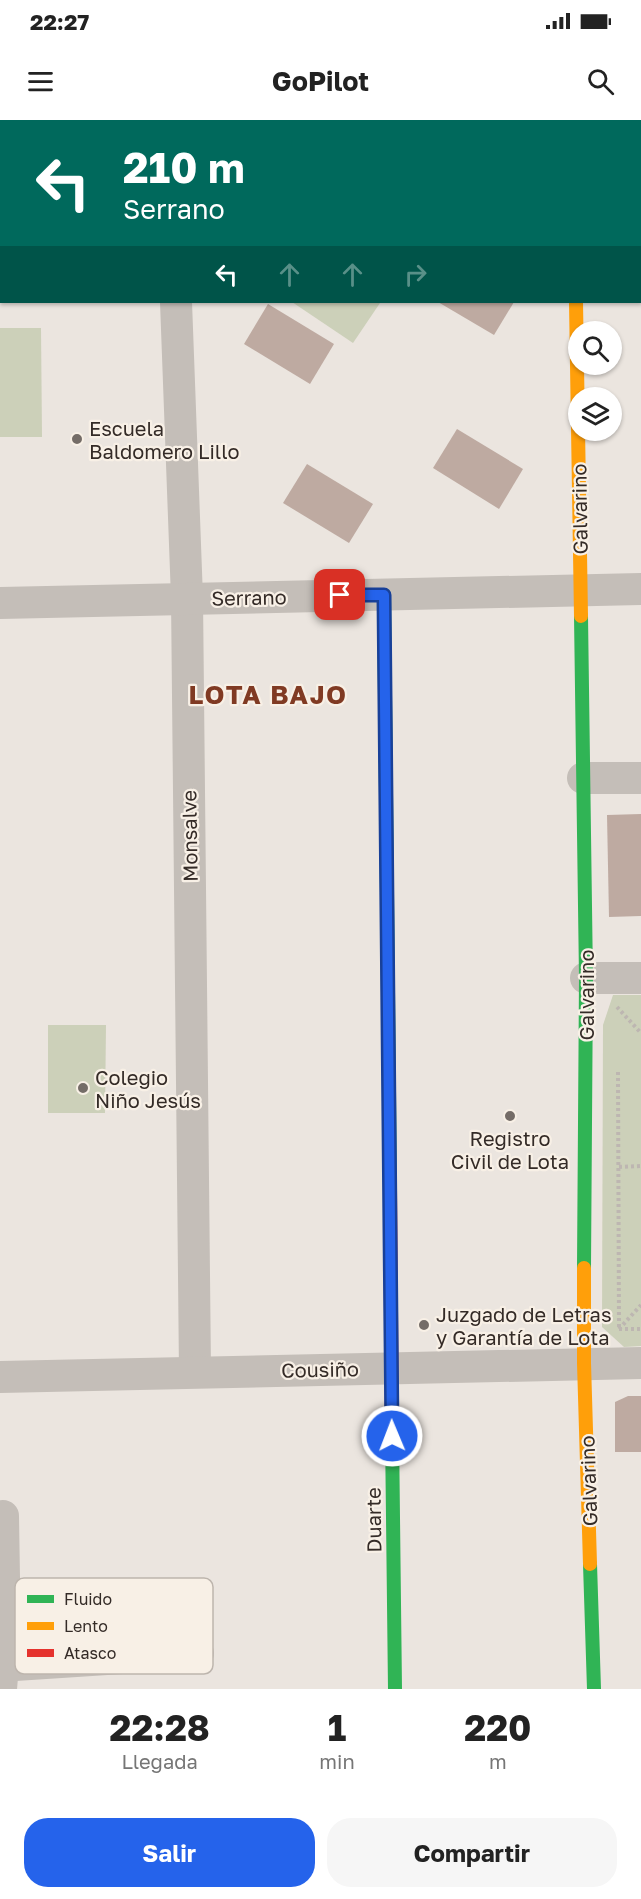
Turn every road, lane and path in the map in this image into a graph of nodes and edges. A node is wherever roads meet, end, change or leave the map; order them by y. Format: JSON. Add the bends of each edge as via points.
{"nodes":[{"id":1,"x":176,"y":303,"type":"edge"},
{"id":2,"x":576,"y":303,"type":"edge"},
{"id":3,"x":641,"y":589,"type":"edge"},
{"id":4,"x":581,"y":590,"type":"junction"},
{"id":5,"x":384,"y":595,"type":"junction"},
{"id":6,"x":187,"y":598,"type":"junction"},
{"id":7,"x":0,"y":603,"type":"edge"},
{"id":8,"x":583,"y":778,"type":"junction"},
{"id":9,"x":641,"y":778,"type":"edge"},
{"id":10,"x":641,"y":978,"type":"edge"},
{"id":11,"x":604,"y":988,"type":"junction"},
{"id":12,"x":617,"y":1019,"type":"dead end"},
{"id":13,"x":641,"y":1033,"type":"edge"},
{"id":14,"x":618,"y":1064,"type":"dead end"},
{"id":15,"x":641,"y":1166,"type":"edge"},
{"id":16,"x":619,"y":1167,"type":"junction"},
{"id":17,"x":619,"y":1329,"type":"dead end"},
{"id":18,"x":584,"y":1363,"type":"junction"},
{"id":19,"x":641,"y":1363,"type":"edge"},
{"id":20,"x":391,"y":1367,"type":"junction"},
{"id":21,"x":195,"y":1372,"type":"junction"},
{"id":22,"x":0,"y":1377,"type":"edge"},
{"id":23,"x":3,"y":1516,"type":"dead end"},
{"id":24,"x":1,"y":1674,"type":"edge"},
{"id":25,"x":394,"y":1689,"type":"edge"},
{"id":26,"x":594,"y":1689,"type":"edge"}],
"edges":[{"from":1,"to":6,"type":"street","name":"Monsalve"},
{"from":2,"to":4,"type":"street","name":"Galvarino"},
{"from":3,"to":4,"type":"street","name":"Serrano"},
{"from":4,"to":5,"type":"street","name":"Serrano"},
{"from":4,"to":8,"type":"street","name":"Galvarino"},
{"from":5,"to":6,"type":"street","name":"Serrano"},
{"from":5,"to":20,"type":"street","name":"Duarte"},
{"from":6,"to":7,"type":"street","name":"Serrano"},
{"from":6,"to":21,"type":"street","name":"Monsalve"},
{"from":8,"to":9,"type":"street"},
{"from":8,"to":11,"type":"street","name":"Galvarino"},
{"from":10,"to":11,"type":"street"},
{"from":11,"to":12,"type":"path"},
{"from":11,"to":13,"type":"path"},
{"from":11,"to":18,"type":"street","name":"Galvarino"},
{"from":14,"to":16,"type":"path"},
{"from":15,"to":16,"type":"path"},
{"from":16,"to":17,"type":"path"},
{"from":18,"to":19,"type":"street","name":"Cousiño"},
{"from":18,"to":20,"type":"street","name":"Cousiño"},
{"from":18,"to":26,"type":"street","name":"Galvarino"},
{"from":20,"to":21,"type":"street","name":"Cousiño"},
{"from":20,"to":25,"type":"street","name":"Duarte"},
{"from":21,"to":22,"type":"street","name":"Cousiño"},
{"from":23,"to":24,"type":"street","via":[[5,1640]]}]}
